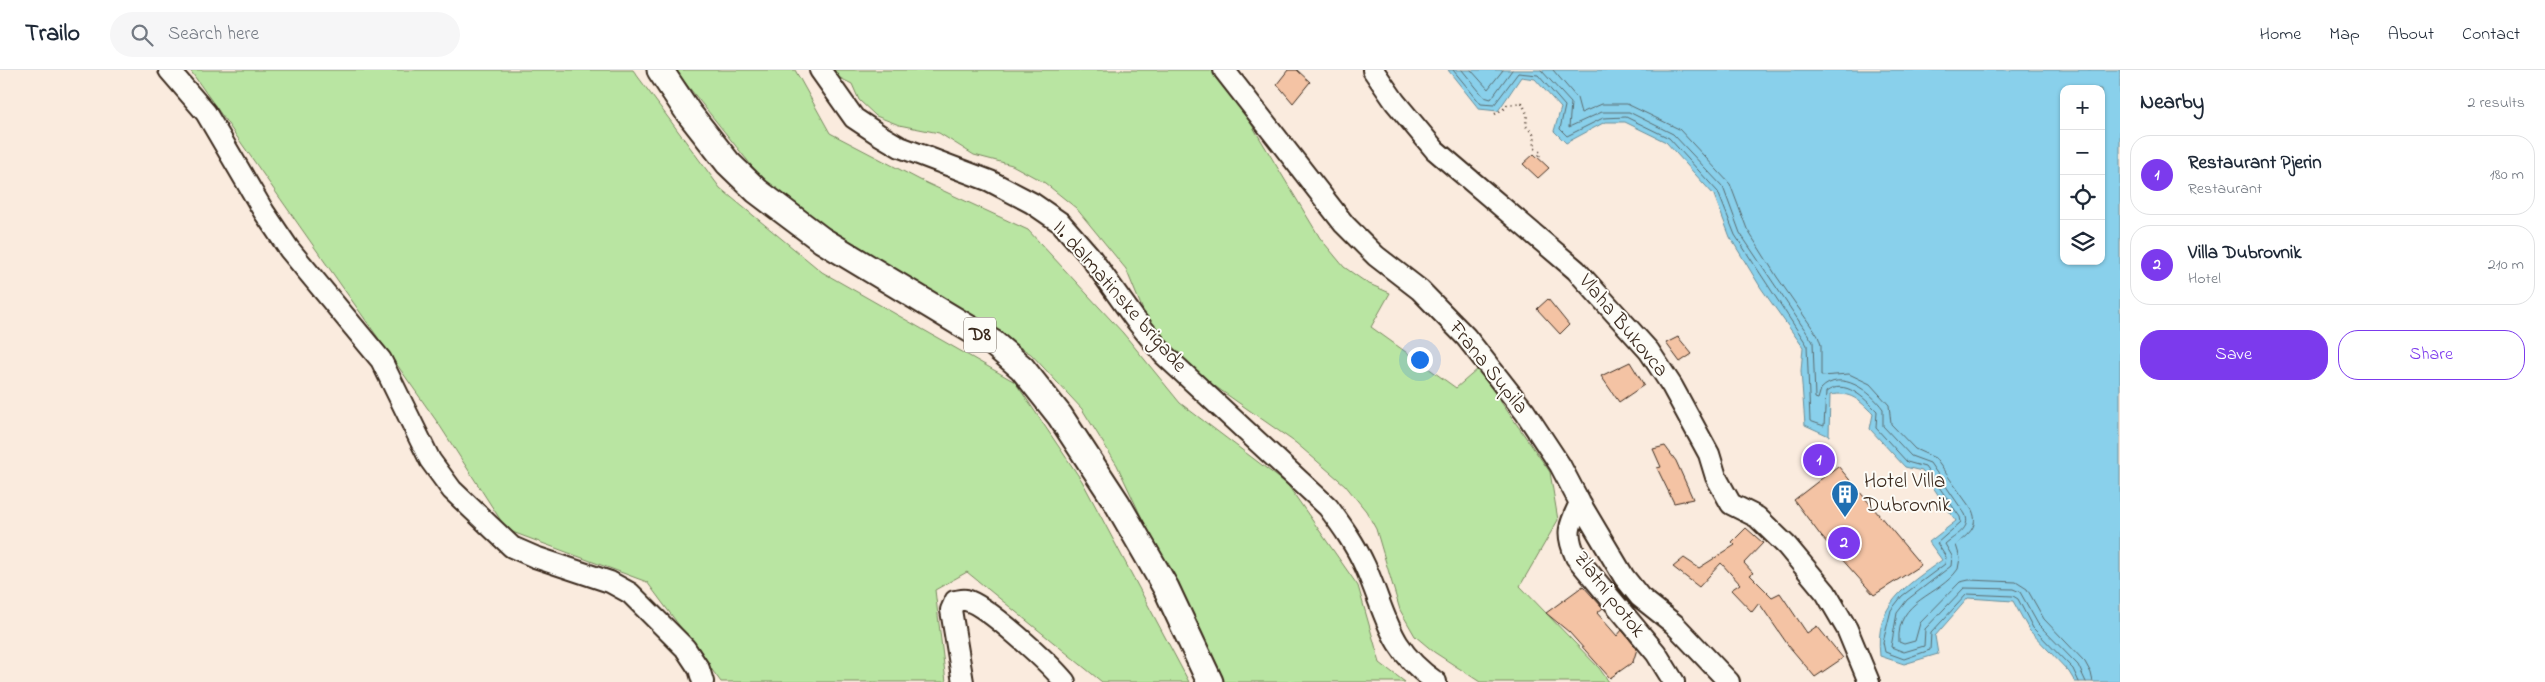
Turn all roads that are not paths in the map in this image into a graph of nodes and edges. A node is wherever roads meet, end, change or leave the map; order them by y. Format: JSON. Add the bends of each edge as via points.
{"nodes":[{"id":1,"x":169,"y":70,"type":"edge"},
{"id":2,"x":660,"y":70,"type":"edge"},
{"id":3,"x":820,"y":70,"type":"edge"},
{"id":4,"x":1224,"y":70,"type":"edge"},
{"id":5,"x":1358,"y":70,"type":"edge"},
{"id":6,"x":1375,"y":74,"type":"edge"},
{"id":7,"x":1580,"y":503,"type":"junction"},
{"id":8,"x":703,"y":682,"type":"edge"},
{"id":9,"x":963,"y":682,"type":"edge"},
{"id":10,"x":1065,"y":682,"type":"edge"},
{"id":11,"x":1210,"y":682,"type":"edge"},
{"id":12,"x":1436,"y":682,"type":"edge"},
{"id":13,"x":1674,"y":682,"type":"edge"},
{"id":14,"x":1729,"y":682,"type":"edge"},
{"id":15,"x":1869,"y":682,"type":"edge"}],
"edges":[{"from":1,"to":8,"type":"street","via":[[206,113],[289,249],[381,360],[430,460],[452,490],[512,547],[610,582],[630,593],[685,648],[699,669]]},
{"from":2,"to":11,"type":"main road","number":"D8","via":[[728,163],[757,191],[822,240],[993,343],[1022,368],[1060,416],[1117,503],[1166,588]]},
{"from":3,"to":12,"type":"street","name":"II. dalmatinske brigade","via":[[854,118],[878,134],[900,147],[990,181],[1061,223],[1164,355],[1328,507],[1350,536],[1400,650]]},
{"from":4,"to":7,"type":"street","name":"Frana Supila","via":[[1344,224],[1376,256],[1420,290],[1466,337],[1525,412],[1560,465]]},
{"from":5,"to":6,"type":"street","name":"Vlaha Bukovca"},
{"from":6,"to":15,"type":"street","name":"Vlaha Bukovca","via":[[1435,150],[1576,270],[1649,351],[1710,454],[1716,477],[1732,504],[1757,517],[1787,546],[1826,593],[1847,629]]},
{"from":7,"to":13,"type":"street","name":"Zlatni potok","via":[[1568,528],[1576,558],[1656,653]]},
{"from":7,"to":14,"type":"street","name":"Frana Supila","via":[[1624,577],[1640,597],[1674,624]]},
{"from":9,"to":10,"type":"street","via":[[951,610],[955,602],[965,599],[1013,632]]}]}
